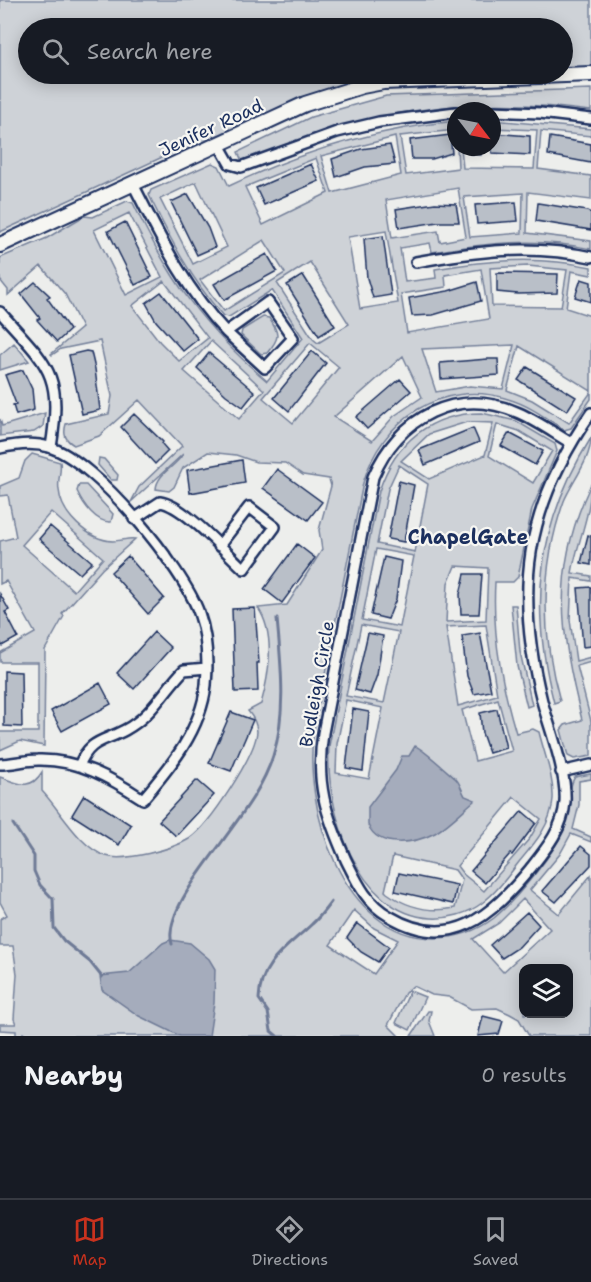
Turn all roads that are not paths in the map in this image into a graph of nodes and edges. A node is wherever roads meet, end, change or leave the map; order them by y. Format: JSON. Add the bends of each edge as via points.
{"nodes":[{"id":1,"x":591,"y":74,"type":"edge"},
{"id":2,"x":573,"y":75,"type":"edge"},
{"id":3,"x":377,"y":84,"type":"edge"},
{"id":4,"x":501,"y":111,"type":"edge"},
{"id":5,"x":447,"y":113,"type":"edge"},
{"id":6,"x":591,"y":119,"type":"edge"},
{"id":7,"x":218,"y":143,"type":"junction"},
{"id":8,"x":134,"y":184,"type":"junction"},
{"id":9,"x":0,"y":245,"type":"edge"},
{"id":10,"x":591,"y":257,"type":"edge"},
{"id":11,"x":416,"y":262,"type":"dead end"},
{"id":12,"x":0,"y":312,"type":"edge"},
{"id":13,"x":226,"y":332,"type":"junction"},
{"id":14,"x":591,"y":413,"type":"edge"},
{"id":15,"x":571,"y":443,"type":"junction"},
{"id":16,"x":0,"y":447,"type":"edge"},
{"id":17,"x":51,"y":447,"type":"junction"},
{"id":18,"x":134,"y":519,"type":"junction"},
{"id":19,"x":219,"y":546,"type":"junction"},
{"id":20,"x":207,"y":668,"type":"junction"},
{"id":21,"x":0,"y":764,"type":"edge"},
{"id":22,"x":591,"y":765,"type":"edge"},
{"id":23,"x":79,"y":766,"type":"junction"},
{"id":24,"x":561,"y":772,"type":"junction"}],
"edges":[{"from":1,"to":2,"type":"street","name":"Jenifer Road"},
{"from":3,"to":7,"type":"street","name":"Jenifer Road","via":[[305,104]]},
{"from":4,"to":6,"type":"street"},
{"from":5,"to":7,"type":"street","via":[[337,132],[242,167],[230,164]]},
{"from":7,"to":8,"type":"street","name":"Jenifer Road"},
{"from":8,"to":9,"type":"street","name":"Jenifer Road"},
{"from":8,"to":13,"type":"street","via":[[173,262],[195,297]]},
{"from":10,"to":11,"type":"street","via":[[514,249]]},
{"from":12,"to":17,"type":"street","via":[[45,364],[50,376],[57,405]]},
{"from":13,"to":13,"type":"street","via":[[268,302],[293,338],[265,369]]},
{"from":14,"to":15,"type":"street","name":"Budleigh Circle"},
{"from":15,"to":24,"type":"street","name":"Budleigh Circle","via":[[551,481],[538,518],[527,593],[531,657]]},
{"from":15,"to":24,"type":"street","name":"Budleigh Circle","via":[[520,413],[470,403],[447,407],[422,418],[388,447],[373,477],[320,754],[321,787],[329,822],[360,888],[383,913],[400,923],[431,931],[460,928],[485,916],[508,896],[558,830],[563,814]]},
{"from":16,"to":17,"type":"street","via":[[27,443]]},
{"from":17,"to":18,"type":"street","via":[[80,464]]},
{"from":18,"to":19,"type":"street","via":[[149,507],[167,503],[183,511]]},
{"from":18,"to":20,"type":"street","via":[[172,562],[193,598],[204,626]]},
{"from":19,"to":19,"type":"street","via":[[244,569],[275,527],[249,507]]},
{"from":20,"to":23,"type":"street","via":[[184,670],[140,721],[90,747]]},
{"from":20,"to":23,"type":"street","via":[[206,687],[190,735],[180,754],[143,799],[115,781]]},
{"from":21,"to":23,"type":"street","via":[[42,760]]},
{"from":22,"to":24,"type":"street"}]}
